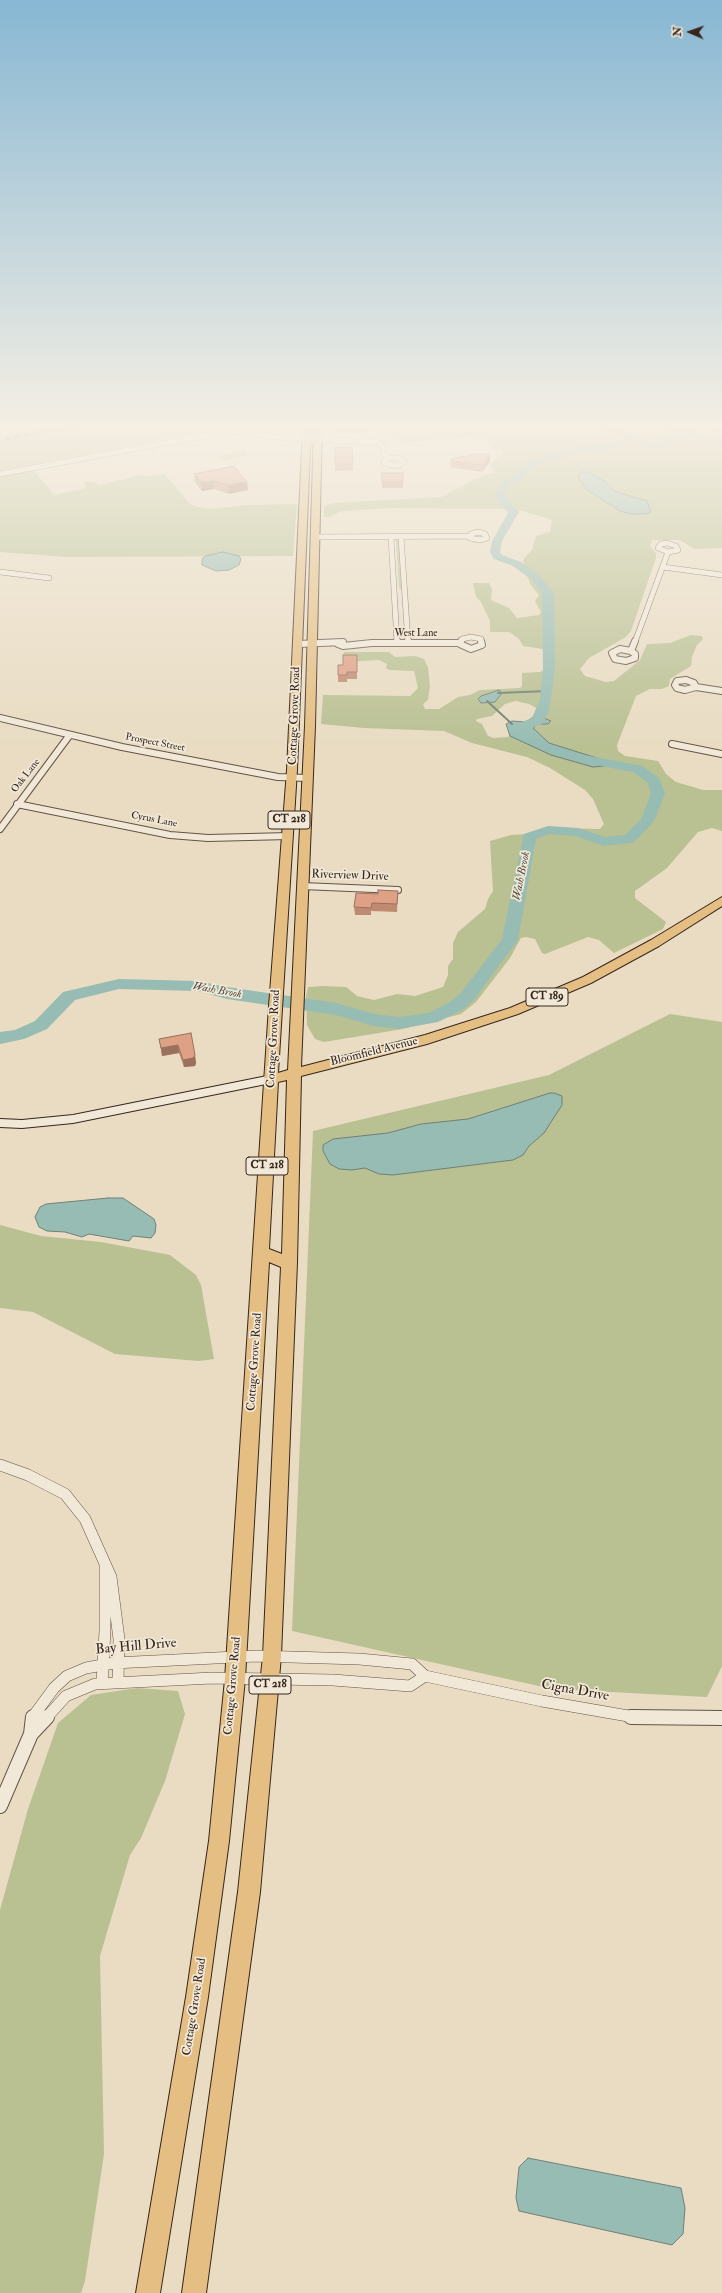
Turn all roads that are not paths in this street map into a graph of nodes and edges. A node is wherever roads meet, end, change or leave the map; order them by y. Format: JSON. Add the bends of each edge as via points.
{"nodes":[{"id":1,"x":303,"y":533,"type":"edge"},
{"id":2,"x":315,"y":533,"type":"edge"},
{"id":3,"x":470,"y":536,"type":"dead end"},
{"id":4,"x":315,"y":537,"type":"junction"},
{"id":5,"x":391,"y":537,"type":"junction"},
{"id":6,"x":401,"y":537,"type":"junction"},
{"id":7,"x":668,"y":552,"type":"dead end"},
{"id":8,"x":663,"y":567,"type":"junction"},
{"id":9,"x":0,"y":572,"type":"edge"},
{"id":10,"x":7,"y":573,"type":"junction"},
{"id":11,"x":722,"y":575,"type":"edge"},
{"id":12,"x":49,"y":578,"type":"dead end"},
{"id":13,"x":0,"y":580,"type":"edge"},
{"id":14,"x":397,"y":643,"type":"junction"},
{"id":15,"x":408,"y":643,"type":"junction"},
{"id":16,"x":460,"y":643,"type":"dead end"},
{"id":17,"x":298,"y":644,"type":"junction"},
{"id":18,"x":312,"y":644,"type":"junction"},
{"id":19,"x":631,"y":651,"type":"dead end"},
{"id":20,"x":696,"y":687,"type":"dead end"},
{"id":21,"x":722,"y":691,"type":"edge"},
{"id":22,"x":0,"y":718,"type":"edge"},
{"id":23,"x":70,"y":736,"type":"junction"},
{"id":24,"x":672,"y":744,"type":"dead end"},
{"id":25,"x":722,"y":754,"type":"edge"},
{"id":26,"x":292,"y":778,"type":"junction"},
{"id":27,"x":307,"y":778,"type":"junction"},
{"id":28,"x":17,"y":804,"type":"junction"},
{"id":29,"x":0,"y":829,"type":"edge"},
{"id":30,"x":288,"y":836,"type":"junction"},
{"id":31,"x":302,"y":886,"type":"junction"},
{"id":32,"x":398,"y":890,"type":"edge"},
{"id":33,"x":722,"y":901,"type":"edge"},
{"id":34,"x":294,"y":1073,"type":"junction"},
{"id":35,"x":272,"y":1079,"type":"junction"},
{"id":36,"x":0,"y":1123,"type":"edge"},
{"id":37,"x":262,"y":1253,"type":"junction"},
{"id":38,"x":289,"y":1263,"type":"junction"},
{"id":39,"x":0,"y":1465,"type":"edge"},
{"id":40,"x":106,"y":1566,"type":"junction"},
{"id":41,"x":255,"y":1657,"type":"junction"},
{"id":42,"x":119,"y":1663,"type":"junction"},
{"id":43,"x":103,"y":1665,"type":"junction"},
{"id":44,"x":425,"y":1676,"type":"junction"},
{"id":45,"x":253,"y":1680,"type":"junction"},
{"id":46,"x":118,"y":1681,"type":"junction"},
{"id":47,"x":102,"y":1683,"type":"junction"},
{"id":48,"x":722,"y":1718,"type":"edge"},
{"id":49,"x":31,"y":1734,"type":"junction"},
{"id":50,"x":0,"y":1806,"type":"edge"},
{"id":51,"x":148,"y":2293,"type":"edge"},
{"id":52,"x":194,"y":2293,"type":"edge"}],
"edges":[{"from":1,"to":17,"type":"main road","name":"Cottage Grove Road","number":"CT 218"},
{"from":2,"to":4,"type":"main road","name":"Cottage Grove Road","number":"CT 218"},
{"from":3,"to":6,"type":"street"},
{"from":4,"to":5,"type":"street"},
{"from":4,"to":18,"type":"main road","name":"Cottage Grove Road","number":"CT 218"},
{"from":5,"to":6,"type":"street"},
{"from":5,"to":14,"type":"street"},
{"from":6,"to":15,"type":"street"},
{"from":7,"to":8,"type":"street"},
{"from":8,"to":11,"type":"street"},
{"from":8,"to":19,"type":"street"},
{"from":9,"to":10,"type":"street"},
{"from":10,"to":12,"type":"street"},
{"from":10,"to":13,"type":"street"},
{"from":14,"to":15,"type":"street","name":"West Lane"},
{"from":14,"to":18,"type":"street","name":"West Lane","via":[[343,646]]},
{"from":15,"to":16,"type":"street","name":"West Lane"},
{"from":17,"to":18,"type":"street","name":"West Lane"},
{"from":17,"to":26,"type":"main road","name":"Cottage Grove Road","number":"CT 218"},
{"from":18,"to":27,"type":"main road","name":"Cottage Grove Road","number":"CT 218"},
{"from":20,"to":21,"type":"street"},
{"from":22,"to":23,"type":"street","name":"Prospect Street"},
{"from":23,"to":26,"type":"street","name":"Prospect Street","via":[[247,772]]},
{"from":23,"to":28,"type":"street","name":"Oak Lane"},
{"from":24,"to":25,"type":"street"},
{"from":26,"to":27,"type":"street","name":"Prospect Street"},
{"from":26,"to":30,"type":"main road","name":"Cottage Grove Road","number":"CT 218"},
{"from":27,"to":31,"type":"main road","name":"Cottage Grove Road","number":"CT 218"},
{"from":28,"to":29,"type":"street","name":"Oak Lane"},
{"from":28,"to":30,"type":"street","name":"Cyrus Lane","via":[[170,835],[208,838]]},
{"from":30,"to":35,"type":"main road","name":"Cottage Grove Road","number":"CT 218","via":[[275,1000]]},
{"from":31,"to":32,"type":"street","name":"Riverview Drive"},
{"from":31,"to":34,"type":"main road","name":"Cottage Grove Road","number":"CT 218"},
{"from":33,"to":34,"type":"main road","name":"Bloomfield Avenue","number":"CT 189","via":[[655,943],[587,980],[514,1011],[427,1039]]},
{"from":34,"to":35,"type":"main road","name":"Bloomfield Avenue","number":"CT 189"},
{"from":34,"to":38,"type":"main road","name":"Cottage Grove Road","number":"CT 218"},
{"from":35,"to":36,"type":"main road","name":"Bloomfield Avenue","number":"CT 189","via":[[73,1119],[22,1124]]},
{"from":35,"to":37,"type":"main road","name":"Cottage Grove Road","number":"CT 218"},
{"from":37,"to":38,"type":"main road"},
{"from":37,"to":41,"type":"main road","name":"Cottage Grove Road","number":"CT 218"},
{"from":38,"to":41,"type":"main road","name":"Cottage Grove Road","number":"CT 218"},
{"from":39,"to":40,"type":"street","via":[[28,1475],[66,1494],[85,1519]]},
{"from":40,"to":42,"type":"street","via":[[114,1594]]},
{"from":40,"to":43,"type":"street"},
{"from":41,"to":42,"type":"street","name":"Bay Hill Drive"},
{"from":41,"to":44,"type":"street","name":"Cigna Drive","via":[[359,1659],[412,1664]]},
{"from":41,"to":45,"type":"main road","name":"Cottage Grove Road","number":"CT 218"},
{"from":41,"to":45,"type":"main road","name":"Cottage Grove Road","number":"CT 218"},
{"from":42,"to":43,"type":"street","name":"Bay Hill Drive"},
{"from":42,"to":46,"type":"street"},
{"from":43,"to":47,"type":"street"},
{"from":43,"to":49,"type":"street","name":"Bay Hill Drive","via":[[86,1668],[67,1676],[54,1688],[32,1718]]},
{"from":44,"to":45,"type":"street","via":[[410,1686],[333,1680]]},
{"from":44,"to":48,"type":"street","name":"Cigna Drive","via":[[542,1701],[634,1717]]},
{"from":45,"to":46,"type":"street","name":"Bay Hill Drive","via":[[212,1678]]},
{"from":45,"to":51,"type":"main road","name":"Cottage Grove Road","number":"CT 218","via":[[218,1849],[197,1997]]},
{"from":45,"to":52,"type":"main road","name":"Cottage Grove Road","number":"CT 218","via":[[246,1915]]},
{"from":46,"to":47,"type":"street","name":"Bay Hill Drive"},
{"from":47,"to":49,"type":"street","name":"Bay Hill Drive","via":[[66,1696]]},
{"from":49,"to":50,"type":"street","name":"Bay Hill Drive"}]}
